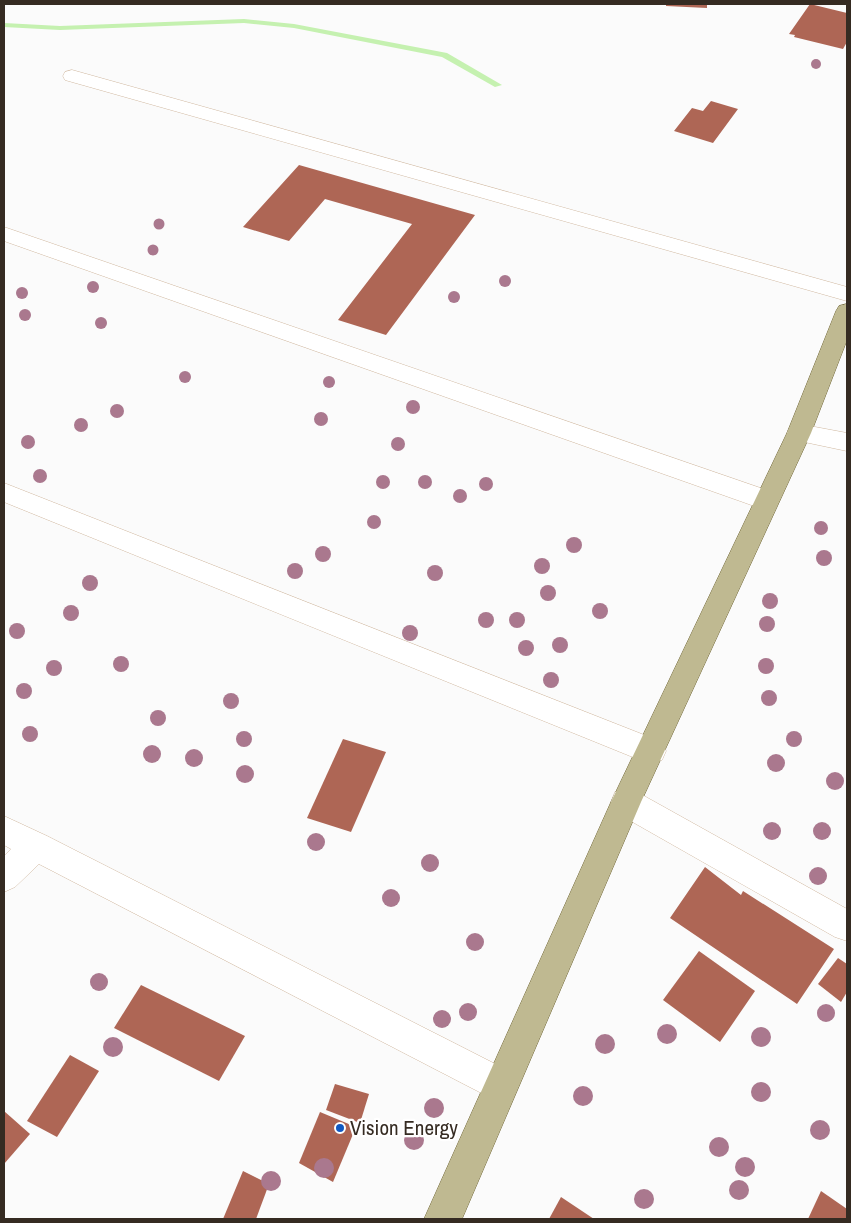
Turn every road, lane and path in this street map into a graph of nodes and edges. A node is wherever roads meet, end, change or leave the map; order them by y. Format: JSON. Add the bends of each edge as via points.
{"nodes":[{"id":1,"x":72,"y":76,"type":"dead end"},
{"id":2,"x":4,"y":234,"type":"edge"},
{"id":3,"x":847,"y":294,"type":"edge"},
{"id":4,"x":847,"y":311,"type":"edge"},
{"id":5,"x":799,"y":433,"type":"junction"},
{"id":6,"x":847,"y":442,"type":"edge"},
{"id":7,"x":4,"y":492,"type":"edge"},
{"id":8,"x":766,"y":500,"type":"junction"},
{"id":9,"x":651,"y":751,"type":"junction"},
{"id":10,"x":626,"y":802,"type":"junction"},
{"id":11,"x":4,"y":830,"type":"edge"},
{"id":12,"x":36,"y":846,"type":"junction"},
{"id":13,"x":4,"y":877,"type":"edge"},
{"id":14,"x":847,"y":926,"type":"edge"},
{"id":15,"x":501,"y":1085,"type":"junction"},
{"id":16,"x":443,"y":1219,"type":"edge"}],
"edges":[{"from":1,"to":3,"type":"street"},
{"from":2,"to":8,"type":"street"},
{"from":4,"to":5,"type":"main road"},
{"from":5,"to":6,"type":"street"},
{"from":5,"to":8,"type":"main road"},
{"from":7,"to":9,"type":"street"},
{"from":8,"to":9,"type":"main road"},
{"from":9,"to":10,"type":"main road"},
{"from":10,"to":14,"type":"street"},
{"from":10,"to":15,"type":"main road"},
{"from":11,"to":12,"type":"street"},
{"from":12,"to":13,"type":"street"},
{"from":12,"to":15,"type":"street"},
{"from":15,"to":16,"type":"main road"}]}
